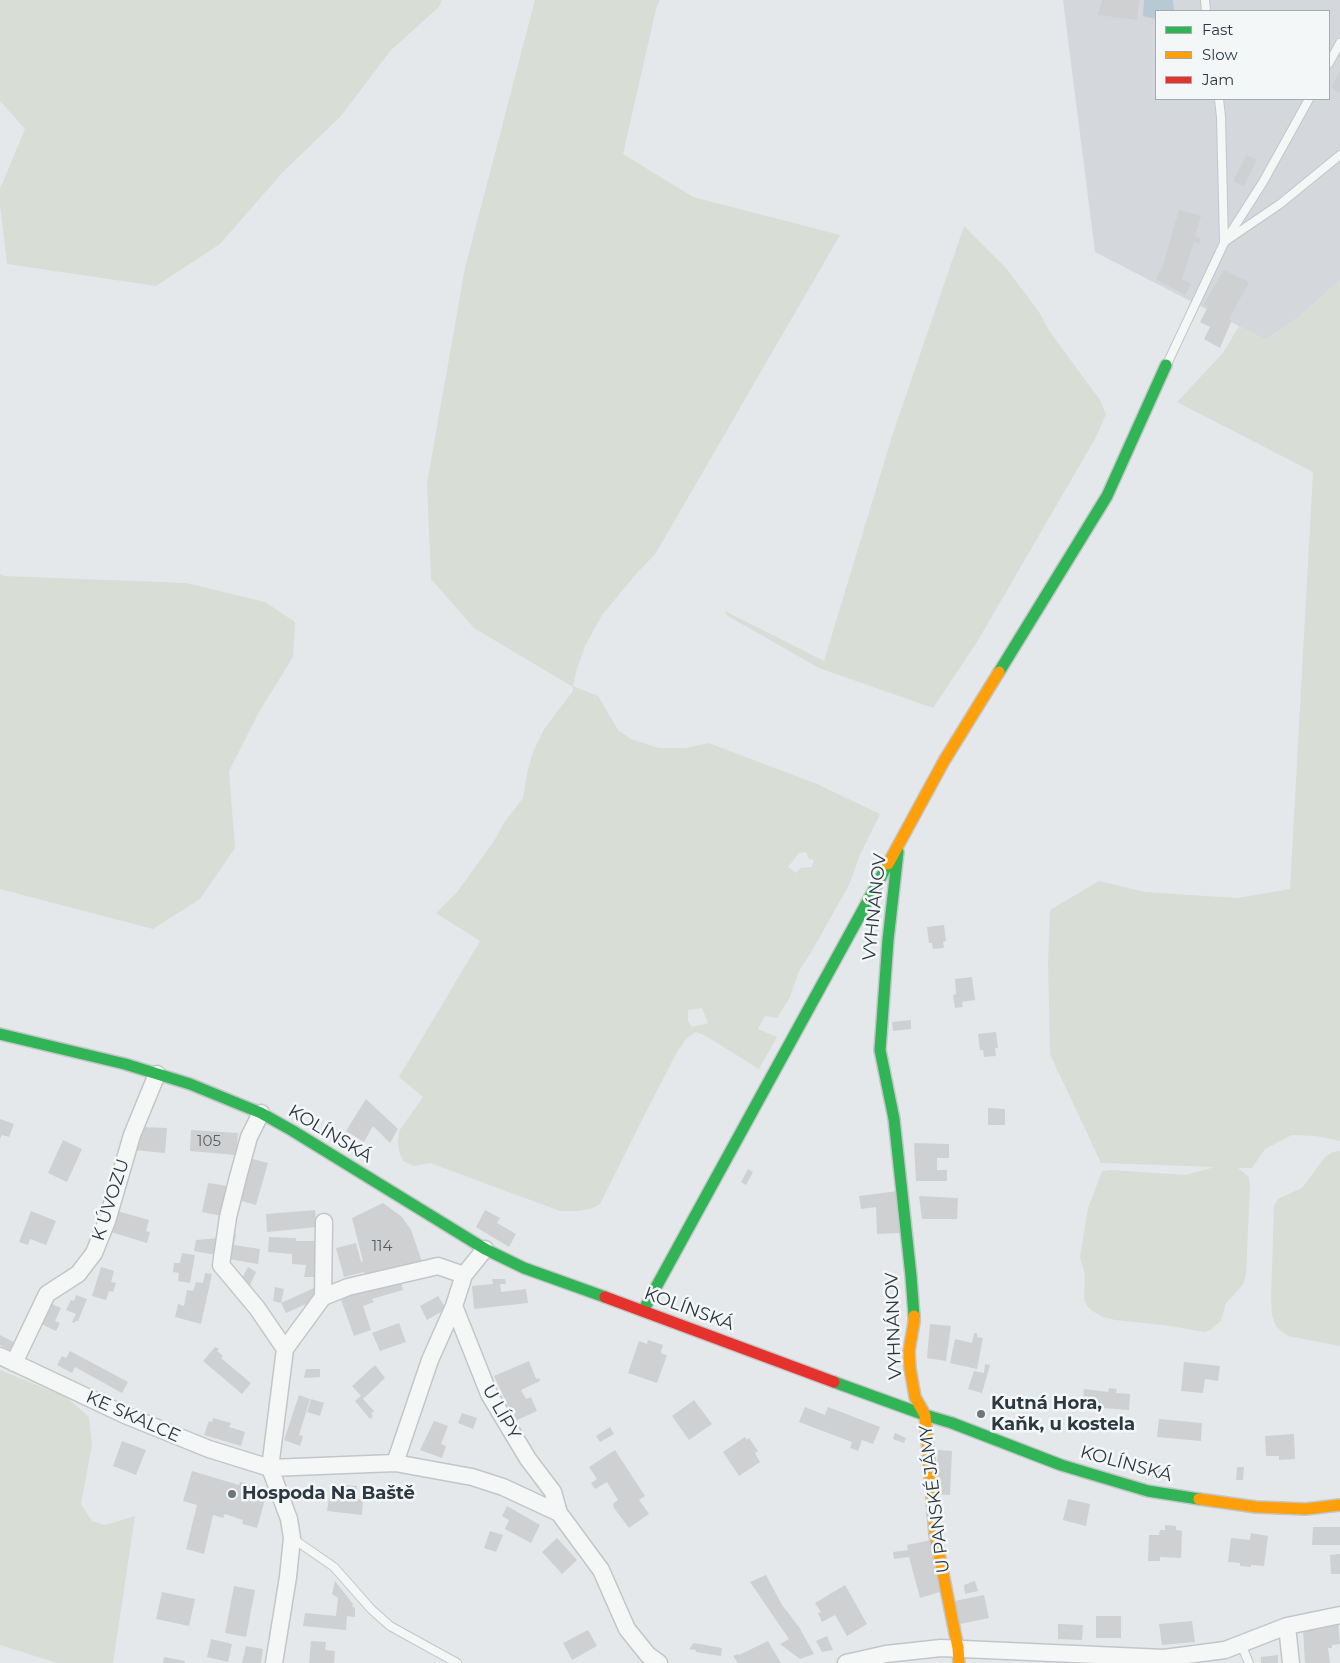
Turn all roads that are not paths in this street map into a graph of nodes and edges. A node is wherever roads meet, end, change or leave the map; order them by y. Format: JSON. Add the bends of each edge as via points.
{"nodes":[{"id":1,"x":1340,"y":43,"type":"edge"},
{"id":2,"x":1330,"y":61,"type":"edge"},
{"id":3,"x":1218,"y":100,"type":"edge"},
{"id":4,"x":1308,"y":100,"type":"edge"},
{"id":5,"x":1340,"y":155,"type":"edge"},
{"id":6,"x":1224,"y":243,"type":"junction"},
{"id":7,"x":1166,"y":366,"type":"joint"},
{"id":8,"x":899,"y":842,"type":"junction"},
{"id":9,"x":0,"y":1034,"type":"edge"},
{"id":10,"x":157,"y":1074,"type":"junction"},
{"id":11,"x":261,"y":1113,"type":"junction"},
{"id":12,"x":324,"y":1222,"type":"dead end"},
{"id":13,"x":485,"y":1249,"type":"junction"},
{"id":14,"x":464,"y":1275,"type":"junction"},
{"id":15,"x":323,"y":1297,"type":"junction"},
{"id":16,"x":454,"y":1306,"type":"junction"},
{"id":17,"x":643,"y":1311,"type":"junction"},
{"id":18,"x":285,"y":1350,"type":"junction"},
{"id":19,"x":7,"y":1359,"type":"edge"},
{"id":20,"x":925,"y":1415,"type":"junction"},
{"id":21,"x":395,"y":1463,"type":"junction"},
{"id":22,"x":270,"y":1468,"type":"junction"},
{"id":23,"x":1340,"y":1505,"type":"edge"},
{"id":24,"x":559,"y":1513,"type":"junction"},
{"id":25,"x":292,"y":1538,"type":"junction"},
{"id":26,"x":1340,"y":1615,"type":"edge"},
{"id":27,"x":1287,"y":1626,"type":"junction"},
{"id":28,"x":1241,"y":1644,"type":"junction"},
{"id":29,"x":958,"y":1656,"type":"edge"},
{"id":30,"x":1164,"y":1660,"type":"edge"},
{"id":31,"x":274,"y":1663,"type":"edge"},
{"id":32,"x":457,"y":1663,"type":"edge"},
{"id":33,"x":659,"y":1663,"type":"edge"},
{"id":34,"x":846,"y":1663,"type":"edge"},
{"id":35,"x":1249,"y":1663,"type":"edge"},
{"id":36,"x":1291,"y":1663,"type":"edge"}],
"edges":[{"from":1,"to":2,"type":"lane"},
{"from":3,"to":6,"type":"lane"},
{"from":4,"to":6,"type":"lane","via":[[1264,182]]},
{"from":5,"to":6,"type":"lane","via":[[1280,204]]},
{"from":6,"to":7,"type":"lane"},
{"from":7,"to":8,"type":"street","via":[[1107,496],[944,761]]},
{"from":8,"to":17,"type":"street","name":"VYHNÁNOV"},
{"from":8,"to":20,"type":"street","name":"VYHNÁNOV","via":[[880,1050],[894,1119],[911,1276],[914,1322],[910,1368],[915,1397]]},
{"from":9,"to":10,"type":"street","name":"KOLÍNSKÁ"},
{"from":10,"to":11,"type":"street","name":"KOLÍNSKÁ"},
{"from":10,"to":19,"type":"street","name":"K ÚVOZU","via":[[132,1135],[107,1221],[94,1253],[78,1274],[47,1294]]},
{"from":11,"to":13,"type":"street","name":"KOLÍNSKÁ"},
{"from":11,"to":18,"type":"street","via":[[249,1137],[238,1177],[221,1265],[257,1308]]},
{"from":12,"to":15,"type":"street"},
{"from":13,"to":14,"type":"street"},
{"from":13,"to":17,"type":"street","name":"KOLÍNSKÁ","via":[[524,1268]]},
{"from":14,"to":15,"type":"street","via":[[438,1266],[348,1287]]},
{"from":14,"to":16,"type":"street"},
{"from":15,"to":18,"type":"street"},
{"from":16,"to":21,"type":"street","via":[[430,1360]]},
{"from":16,"to":24,"type":"street","name":"U LÍPY","via":[[489,1394],[552,1492]]},
{"from":17,"to":20,"type":"street","name":"KOLÍNSKÁ"},
{"from":18,"to":22,"type":"street"},
{"from":19,"to":22,"type":"street","name":"KE SKALCE","via":[[125,1415],[209,1449]]},
{"from":20,"to":23,"type":"street","name":"KOLÍNSKÁ","via":[[1061,1465],[1148,1491],[1256,1507]]},
{"from":20,"to":29,"type":"street","name":"U PANSKÉ JÁMY","via":[[935,1534]]},
{"from":21,"to":22,"type":"street"},
{"from":21,"to":24,"type":"street","via":[[480,1479]]},
{"from":22,"to":25,"type":"street","via":[[289,1519]]},
{"from":24,"to":33,"type":"street","via":[[601,1570],[627,1629],[648,1655]]},
{"from":25,"to":31,"type":"street"},
{"from":25,"to":32,"type":"lane","via":[[334,1567],[390,1626]]},
{"from":26,"to":27,"type":"street"},
{"from":27,"to":28,"type":"street"},
{"from":27,"to":36,"type":"street"},
{"from":28,"to":30,"type":"street","via":[[1225,1650]]},
{"from":28,"to":35,"type":"lane"},
{"from":29,"to":30,"type":"street"},
{"from":29,"to":34,"type":"street","via":[[941,1648],[886,1654]]}]}
